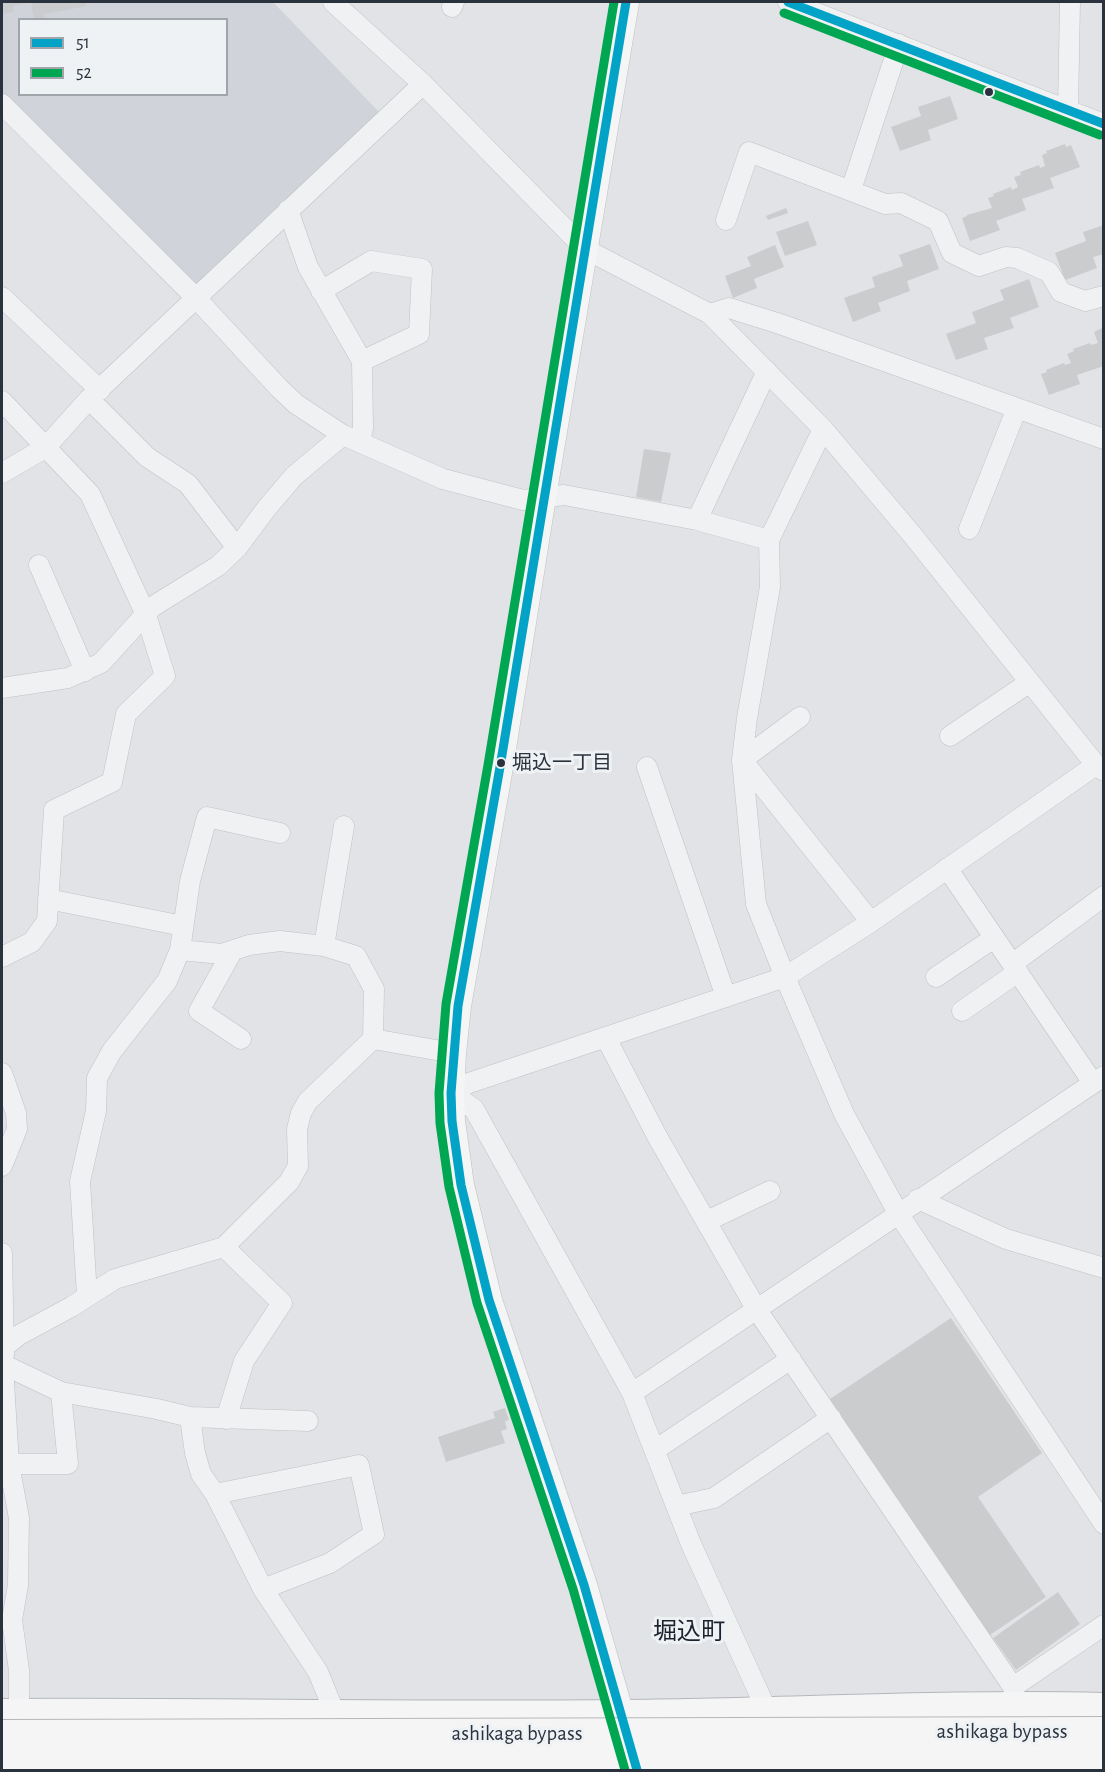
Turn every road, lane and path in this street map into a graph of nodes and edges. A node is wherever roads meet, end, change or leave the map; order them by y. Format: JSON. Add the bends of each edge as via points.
{"nodes":[{"id":1,"x":333,"y":2,"type":"edge"},
{"id":2,"x":626,"y":2,"type":"edge"},
{"id":3,"x":788,"y":2,"type":"edge"},
{"id":4,"x":1070,"y":2,"type":"edge"},
{"id":5,"x":899,"y":44,"type":"junction"},
{"id":6,"x":423,"y":84,"type":"junction"},
{"id":7,"x":2,"y":104,"type":"edge"},
{"id":8,"x":1068,"y":110,"type":"junction"},
{"id":9,"x":1104,"y":124,"type":"edge"},
{"id":10,"x":851,"y":190,"type":"junction"},
{"id":11,"x":288,"y":210,"type":"junction"},
{"id":12,"x":726,"y":220,"type":"dead end"},
{"id":13,"x":585,"y":249,"type":"junction"},
{"id":14,"x":321,"y":291,"type":"junction"},
{"id":15,"x":1104,"y":296,"type":"edge"},
{"id":16,"x":2,"y":297,"type":"edge"},
{"id":17,"x":196,"y":298,"type":"junction"},
{"id":18,"x":710,"y":314,"type":"junction"},
{"id":19,"x":362,"y":361,"type":"junction"},
{"id":20,"x":766,"y":371,"type":"junction"},
{"id":21,"x":95,"y":395,"type":"junction"},
{"id":22,"x":2,"y":401,"type":"edge"},
{"id":23,"x":1017,"y":408,"type":"junction"},
{"id":24,"x":823,"y":429,"type":"junction"},
{"id":25,"x":351,"y":438,"type":"junction"},
{"id":26,"x":1104,"y":439,"type":"edge"},
{"id":27,"x":45,"y":448,"type":"junction"},
{"id":28,"x":2,"y":472,"type":"edge"},
{"id":29,"x":543,"y":497,"type":"junction"},
{"id":30,"x":697,"y":520,"type":"junction"},
{"id":31,"x":969,"y":529,"type":"dead end"},
{"id":32,"x":769,"y":540,"type":"junction"},
{"id":33,"x":237,"y":548,"type":"junction"},
{"id":34,"x":39,"y":565,"type":"dead end"},
{"id":35,"x":146,"y":615,"type":"junction"},
{"id":36,"x":85,"y":671,"type":"junction"},
{"id":37,"x":1030,"y":682,"type":"junction"},
{"id":38,"x":2,"y":688,"type":"edge"},
{"id":39,"x":800,"y":717,"type":"dead end"},
{"id":40,"x":950,"y":736,"type":"dead end"},
{"id":41,"x":742,"y":760,"type":"junction"},
{"id":42,"x":647,"y":767,"type":"dead end"},
{"id":43,"x":1100,"y":768,"type":"edge"},
{"id":44,"x":344,"y":826,"type":"dead end"},
{"id":45,"x":280,"y":833,"type":"dead end"},
{"id":46,"x":947,"y":868,"type":"junction"},
{"id":47,"x":1104,"y":896,"type":"edge"},
{"id":48,"x":48,"y":899,"type":"junction"},
{"id":49,"x":871,"y":922,"type":"junction"},
{"id":50,"x":183,"y":926,"type":"junction"},
{"id":51,"x":994,"y":938,"type":"junction"},
{"id":52,"x":324,"y":946,"type":"junction"},
{"id":53,"x":180,"y":950,"type":"junction"},
{"id":54,"x":233,"y":950,"type":"junction"},
{"id":55,"x":2,"y":957,"type":"edge"},
{"id":56,"x":1015,"y":968,"type":"junction"},
{"id":57,"x":785,"y":977,"type":"junction"},
{"id":58,"x":936,"y":977,"type":"dead end"},
{"id":59,"x":726,"y":997,"type":"junction"},
{"id":60,"x":962,"y":1011,"type":"dead end"},
{"id":61,"x":606,"y":1038,"type":"junction"},
{"id":62,"x":241,"y":1039,"type":"dead end"},
{"id":63,"x":373,"y":1040,"type":"junction"},
{"id":64,"x":453,"y":1053,"type":"junction"},
{"id":65,"x":2,"y":1073,"type":"edge"},
{"id":66,"x":1098,"y":1080,"type":"edge"},
{"id":67,"x":451,"y":1093,"type":"junction"},
{"id":68,"x":2,"y":1166,"type":"edge"},
{"id":69,"x":770,"y":1191,"type":"dead end"},
{"id":70,"x":918,"y":1199,"type":"junction"},
{"id":71,"x":898,"y":1213,"type":"junction"},
{"id":72,"x":707,"y":1221,"type":"junction"},
{"id":73,"x":224,"y":1247,"type":"junction"},
{"id":74,"x":2,"y":1253,"type":"edge"},
{"id":75,"x":1104,"y":1268,"type":"edge"},
{"id":76,"x":87,"y":1296,"type":"junction"},
{"id":77,"x":757,"y":1310,"type":"junction"},
{"id":78,"x":791,"y":1359,"type":"junction"},
{"id":79,"x":3,"y":1360,"type":"edge"},
{"id":80,"x":61,"y":1392,"type":"junction"},
{"id":81,"x":632,"y":1393,"type":"junction"},
{"id":82,"x":190,"y":1417,"type":"junction"},
{"id":83,"x":831,"y":1418,"type":"junction"},
{"id":84,"x":226,"y":1419,"type":"junction"},
{"id":85,"x":308,"y":1420,"type":"dead end"},
{"id":86,"x":655,"y":1450,"type":"junction"},
{"id":87,"x":9,"y":1464,"type":"junction"},
{"id":88,"x":215,"y":1494,"type":"junction"},
{"id":89,"x":676,"y":1506,"type":"junction"},
{"id":90,"x":1104,"y":1524,"type":"edge"},
{"id":91,"x":263,"y":1589,"type":"junction"},
{"id":92,"x":1104,"y":1625,"type":"edge"},
{"id":93,"x":1015,"y":1696,"type":"junction"},
{"id":94,"x":1104,"y":1708,"type":"edge"},
{"id":95,"x":768,"y":1713,"type":"junction"},
{"id":96,"x":621,"y":1715,"type":"junction"},
{"id":97,"x":336,"y":1716,"type":"junction"},
{"id":98,"x":7,"y":1721,"type":"edge"},
{"id":99,"x":1104,"y":1732,"type":"edge"},
{"id":100,"x":1104,"y":1757,"type":"edge"},
{"id":101,"x":2,"y":1758,"type":"edge"},
{"id":102,"x":637,"y":1770,"type":"edge"}],
"edges":[{"from":1,"to":6,"type":"street"},
{"from":2,"to":13,"type":"main road"},
{"from":3,"to":5,"type":"street"},
{"from":4,"to":8,"type":"street"},
{"from":5,"to":8,"type":"street"},
{"from":5,"to":10,"type":"street"},
{"from":6,"to":11,"type":"street"},
{"from":6,"to":13,"type":"street"},
{"from":7,"to":17,"type":"street"},
{"from":8,"to":9,"type":"street"},
{"from":10,"to":12,"type":"street","via":[[749,152]]},
{"from":10,"to":15,"type":"street","via":[[885,204],[901,203],[938,220],[952,254],[979,266],[1006,257],[1017,258],[1049,272],[1060,292],[1085,301]]},
{"from":11,"to":14,"type":"street"},
{"from":11,"to":17,"type":"street"},
{"from":13,"to":18,"type":"street"},
{"from":13,"to":29,"type":"main road"},
{"from":14,"to":19,"type":"street"},
{"from":14,"to":19,"type":"street","via":[[371,261],[422,269],[419,334]]},
{"from":16,"to":21,"type":"street"},
{"from":17,"to":21,"type":"street"},
{"from":17,"to":25,"type":"street","via":[[296,404]]},
{"from":18,"to":20,"type":"street"},
{"from":18,"to":23,"type":"street","via":[[729,308]]},
{"from":19,"to":25,"type":"street","via":[[363,428]]},
{"from":20,"to":24,"type":"street"},
{"from":20,"to":30,"type":"street"},
{"from":21,"to":27,"type":"street"},
{"from":21,"to":33,"type":"street","via":[[147,457],[188,484]]},
{"from":22,"to":27,"type":"street"},
{"from":23,"to":26,"type":"street"},
{"from":23,"to":31,"type":"street"},
{"from":24,"to":32,"type":"street"},
{"from":24,"to":37,"type":"street"},
{"from":25,"to":29,"type":"street","via":[[443,479],[523,500]]},
{"from":25,"to":33,"type":"street","via":[[294,476]]},
{"from":27,"to":28,"type":"street"},
{"from":27,"to":35,"type":"street","via":[[90,494]]},
{"from":29,"to":30,"type":"street","via":[[564,495]]},
{"from":29,"to":64,"type":"main road"},
{"from":30,"to":32,"type":"street"},
{"from":32,"to":41,"type":"street","via":[[770,587]]},
{"from":33,"to":35,"type":"street","via":[[218,566]]},
{"from":34,"to":36,"type":"street"},
{"from":35,"to":36,"type":"street","via":[[101,663]]},
{"from":35,"to":48,"type":"street","via":[[165,676],[126,714],[112,782],[54,810]]},
{"from":36,"to":38,"type":"street","via":[[68,678]]},
{"from":37,"to":40,"type":"street"},
{"from":37,"to":43,"type":"street"},
{"from":39,"to":41,"type":"street"},
{"from":41,"to":49,"type":"street"},
{"from":41,"to":57,"type":"street","via":[[756,904]]},
{"from":42,"to":59,"type":"street"},
{"from":43,"to":46,"type":"street"},
{"from":44,"to":52,"type":"street"},
{"from":45,"to":50,"type":"street","via":[[207,817]]},
{"from":46,"to":49,"type":"street"},
{"from":46,"to":51,"type":"street"},
{"from":47,"to":56,"type":"street"},
{"from":48,"to":50,"type":"street"},
{"from":48,"to":55,"type":"street","via":[[47,921],[32,942]]},
{"from":49,"to":57,"type":"street"},
{"from":50,"to":53,"type":"street"},
{"from":51,"to":56,"type":"street"},
{"from":51,"to":58,"type":"street"},
{"from":52,"to":54,"type":"street","via":[[280,941]]},
{"from":52,"to":63,"type":"street","via":[[356,956],[370,979],[374,989]]},
{"from":53,"to":54,"type":"street","via":[[222,954]]},
{"from":53,"to":76,"type":"street","via":[[167,981],[112,1051],[96,1078],[96,1111],[80,1181]]},
{"from":54,"to":62,"type":"street","via":[[199,1011]]},
{"from":56,"to":60,"type":"street"},
{"from":56,"to":66,"type":"street"},
{"from":57,"to":59,"type":"street"},
{"from":57,"to":71,"type":"street","via":[[844,1114]]},
{"from":59,"to":61,"type":"street"},
{"from":61,"to":67,"type":"street","via":[[469,1083]]},
{"from":61,"to":72,"type":"street"},
{"from":63,"to":64,"type":"street"},
{"from":63,"to":73,"type":"street","via":[[308,1101],[297,1129],[298,1166],[289,1182]]},
{"from":64,"to":67,"type":"main road"},
{"from":65,"to":68,"type":"street","via":[[16,1113],[17,1129]]},
{"from":66,"to":70,"type":"street"},
{"from":67,"to":81,"type":"street","via":[[474,1109]]},
{"from":67,"to":96,"type":"main road","via":[[462,1185],[489,1300],[584,1585]]},
{"from":69,"to":72,"type":"street"},
{"from":70,"to":71,"type":"street"},
{"from":70,"to":75,"type":"street","via":[[1006,1239]]},
{"from":71,"to":77,"type":"street"},
{"from":71,"to":90,"type":"street"},
{"from":72,"to":77,"type":"street"},
{"from":73,"to":76,"type":"street","via":[[115,1279]]},
{"from":73,"to":84,"type":"street","via":[[282,1303],[244,1361]]},
{"from":74,"to":79,"type":"street"},
{"from":76,"to":79,"type":"street","via":[[19,1335]]},
{"from":77,"to":78,"type":"street"},
{"from":77,"to":81,"type":"street"},
{"from":78,"to":83,"type":"street"},
{"from":78,"to":86,"type":"street"},
{"from":79,"to":80,"type":"street"},
{"from":79,"to":87,"type":"street"},
{"from":80,"to":82,"type":"street"},
{"from":80,"to":87,"type":"street","via":[[68,1464]]},
{"from":81,"to":86,"type":"street"},
{"from":82,"to":84,"type":"street"},
{"from":82,"to":88,"type":"street","via":[[201,1474]]},
{"from":83,"to":89,"type":"street","via":[[714,1498]]},
{"from":83,"to":93,"type":"street"},
{"from":84,"to":85,"type":"street"},
{"from":86,"to":89,"type":"street"},
{"from":87,"to":98,"type":"street","via":[[18,1518],[18,1585],[12,1620],[19,1670]]},
{"from":88,"to":91,"type":"street"},
{"from":88,"to":91,"type":"street","via":[[359,1465],[374,1534],[330,1563]]},
{"from":89,"to":95,"type":"street"},
{"from":91,"to":97,"type":"street","via":[[318,1672]]},
{"from":92,"to":93,"type":"street"},
{"from":93,"to":94,"type":"highway"},
{"from":93,"to":95,"type":"highway"},
{"from":95,"to":96,"type":"highway"},
{"from":96,"to":97,"type":"highway"},
{"from":96,"to":102,"type":"main road"},
{"from":97,"to":98,"type":"highway"},
{"from":98,"to":99,"type":"highway","name":"ashikaga bypass","bridge":true},
{"from":100,"to":101,"type":"highway","name":"ashikaga bypass","bridge":true}]}
